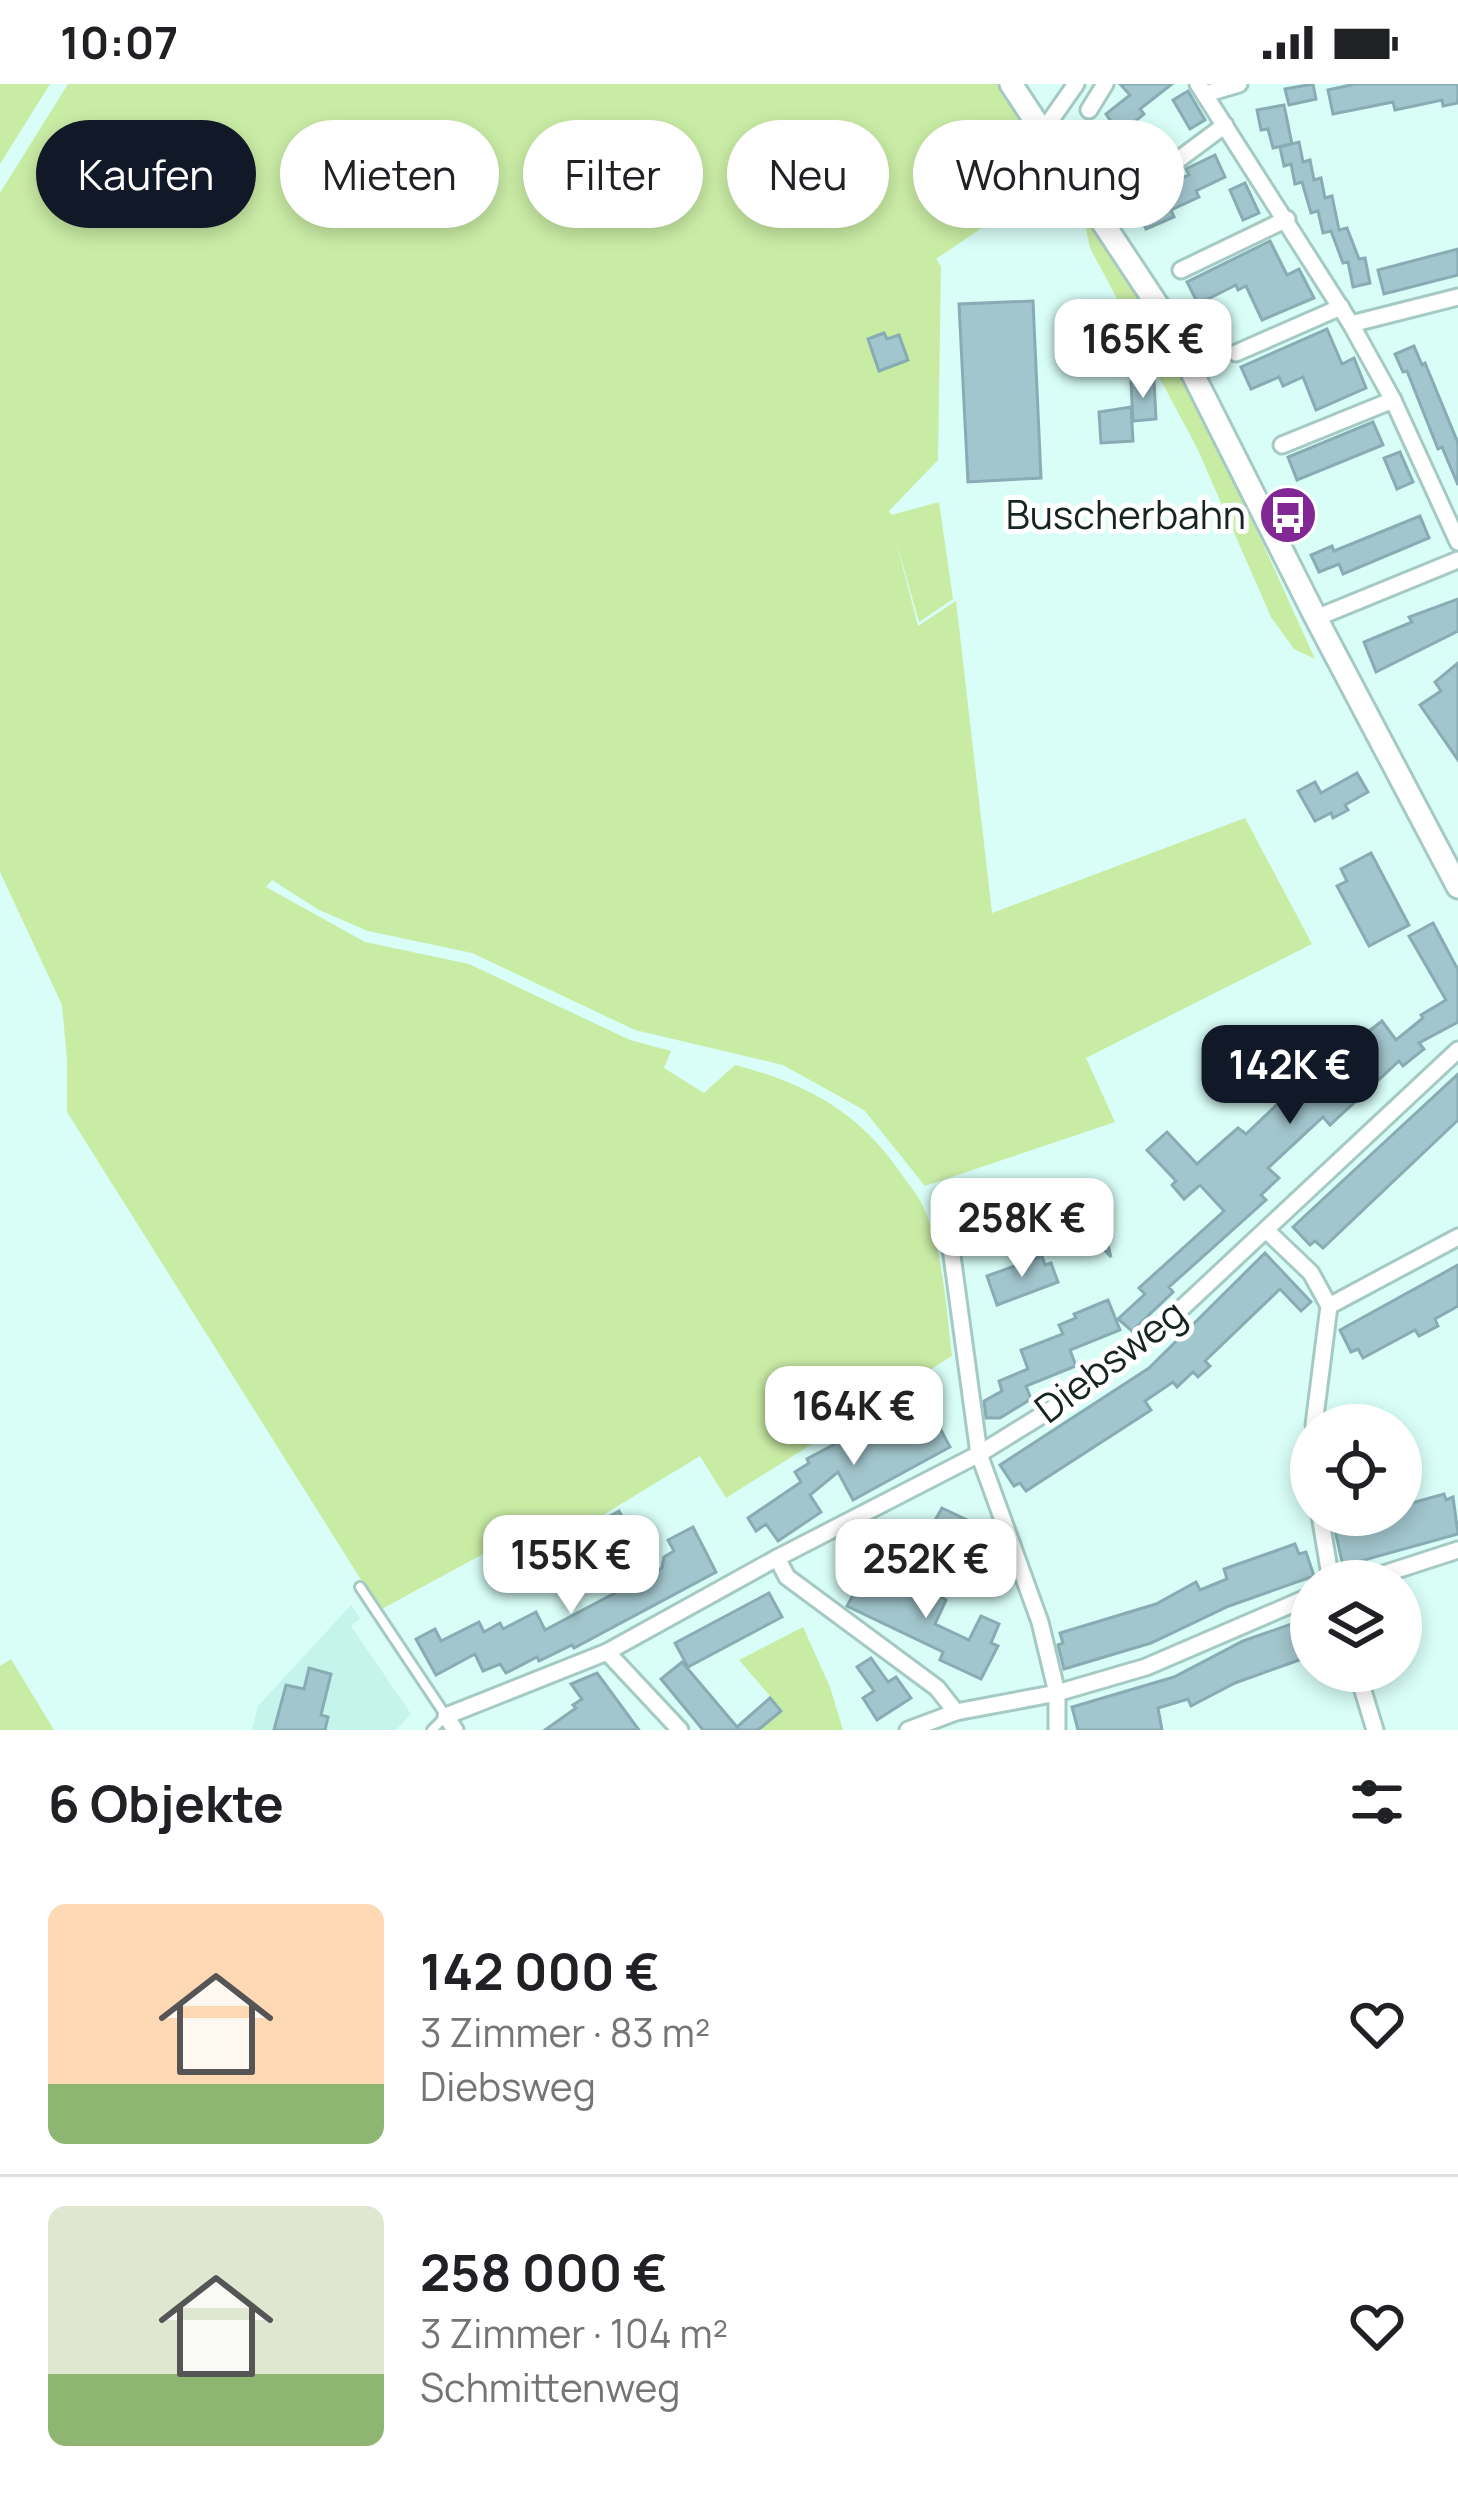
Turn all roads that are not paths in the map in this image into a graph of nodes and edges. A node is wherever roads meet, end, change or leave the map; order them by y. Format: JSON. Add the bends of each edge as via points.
{"nodes":[{"id":1,"x":1011,"y":84,"type":"edge"},
{"id":2,"x":1076,"y":84,"type":"edge"},
{"id":3,"x":1105,"y":84,"type":"edge"},
{"id":4,"x":1239,"y":84,"type":"edge"},
{"id":5,"x":1201,"y":89,"type":"edge"},
{"id":6,"x":1089,"y":110,"type":"dead end"},
{"id":7,"x":1036,"y":120,"type":"edge"},
{"id":8,"x":1050,"y":120,"type":"edge"},
{"id":9,"x":1225,"y":125,"type":"junction"},
{"id":10,"x":1184,"y":155,"type":"edge"},
{"id":11,"x":1287,"y":219,"type":"junction"},
{"id":12,"x":1107,"y":228,"type":"edge"},
{"id":13,"x":1181,"y":270,"type":"dead end"},
{"id":14,"x":1458,"y":298,"type":"edge"},
{"id":15,"x":1341,"y":307,"type":"junction"},
{"id":16,"x":1351,"y":324,"type":"junction"},
{"id":17,"x":1236,"y":353,"type":"dead end"},
{"id":18,"x":1394,"y":400,"type":"junction"},
{"id":19,"x":1282,"y":446,"type":"dead end"},
{"id":20,"x":1458,"y":542,"type":"edge"},
{"id":21,"x":1458,"y":560,"type":"edge"},
{"id":22,"x":1316,"y":618,"type":"junction"},
{"id":23,"x":1458,"y":887,"type":"edge"},
{"id":24,"x":1458,"y":1050,"type":"edge"},
{"id":25,"x":949,"y":1226,"type":"dead end"},
{"id":26,"x":1266,"y":1230,"type":"junction"},
{"id":27,"x":1458,"y":1238,"type":"edge"},
{"id":28,"x":1329,"y":1306,"type":"junction"},
{"id":29,"x":1317,"y":1404,"type":"edge"},
{"id":30,"x":979,"y":1454,"type":"junction"},
{"id":31,"x":1458,"y":1550,"type":"edge"},
{"id":32,"x":777,"y":1558,"type":"junction"},
{"id":33,"x":1422,"y":1562,"type":"edge"},
{"id":34,"x":360,"y":1587,"type":"dead end"},
{"id":35,"x":1290,"y":1605,"type":"edge"},
{"id":36,"x":607,"y":1652,"type":"junction"},
{"id":37,"x":1363,"y":1692,"type":"edge"},
{"id":38,"x":1057,"y":1693,"type":"junction"},
{"id":39,"x":956,"y":1712,"type":"junction"},
{"id":40,"x":450,"y":1723,"type":"edge"},
{"id":41,"x":432,"y":1730,"type":"edge"},
{"id":42,"x":680,"y":1730,"type":"edge"},
{"id":43,"x":908,"y":1730,"type":"edge"},
{"id":44,"x":1057,"y":1730,"type":"edge"},
{"id":45,"x":1375,"y":1730,"type":"edge"}],
"edges":[{"from":1,"to":7,"type":"main road"},
{"from":2,"to":8,"type":"street"},
{"from":3,"to":6,"type":"street"},
{"from":4,"to":5,"type":"street"},
{"from":5,"to":9,"type":"street"},
{"from":9,"to":10,"type":"street"},
{"from":9,"to":11,"type":"street"},
{"from":11,"to":13,"type":"street"},
{"from":11,"to":15,"type":"street"},
{"from":12,"to":22,"type":"main road","via":[[1160,309]]},
{"from":14,"to":16,"type":"street"},
{"from":15,"to":16,"type":"street"},
{"from":15,"to":17,"type":"street"},
{"from":16,"to":18,"type":"street"},
{"from":18,"to":19,"type":"street"},
{"from":18,"to":20,"type":"street"},
{"from":21,"to":22,"type":"street"},
{"from":22,"to":23,"type":"main road"},
{"from":24,"to":26,"type":"street","name":"Diebsweg"},
{"from":25,"to":30,"type":"street"},
{"from":26,"to":28,"type":"street","via":[[1310,1273]]},
{"from":26,"to":30,"type":"street","name":"Diebsweg","via":[[1094,1379]]},
{"from":27,"to":28,"type":"street"},
{"from":28,"to":29,"type":"street"},
{"from":30,"to":32,"type":"street","name":"Diebsweg"},
{"from":30,"to":38,"type":"street"},
{"from":31,"to":33,"type":"street"},
{"from":32,"to":36,"type":"street","name":"Diebsweg"},
{"from":32,"to":39,"type":"street","via":[[787,1577],[937,1688]]},
{"from":34,"to":40,"type":"lane"},
{"from":35,"to":38,"type":"street","via":[[1146,1667]]},
{"from":36,"to":40,"type":"street","name":"Diebsweg"},
{"from":36,"to":42,"type":"street"},
{"from":37,"to":45,"type":"street"},
{"from":38,"to":39,"type":"street"},
{"from":38,"to":44,"type":"street"},
{"from":39,"to":43,"type":"street"},
{"from":40,"to":41,"type":"lane"}]}
